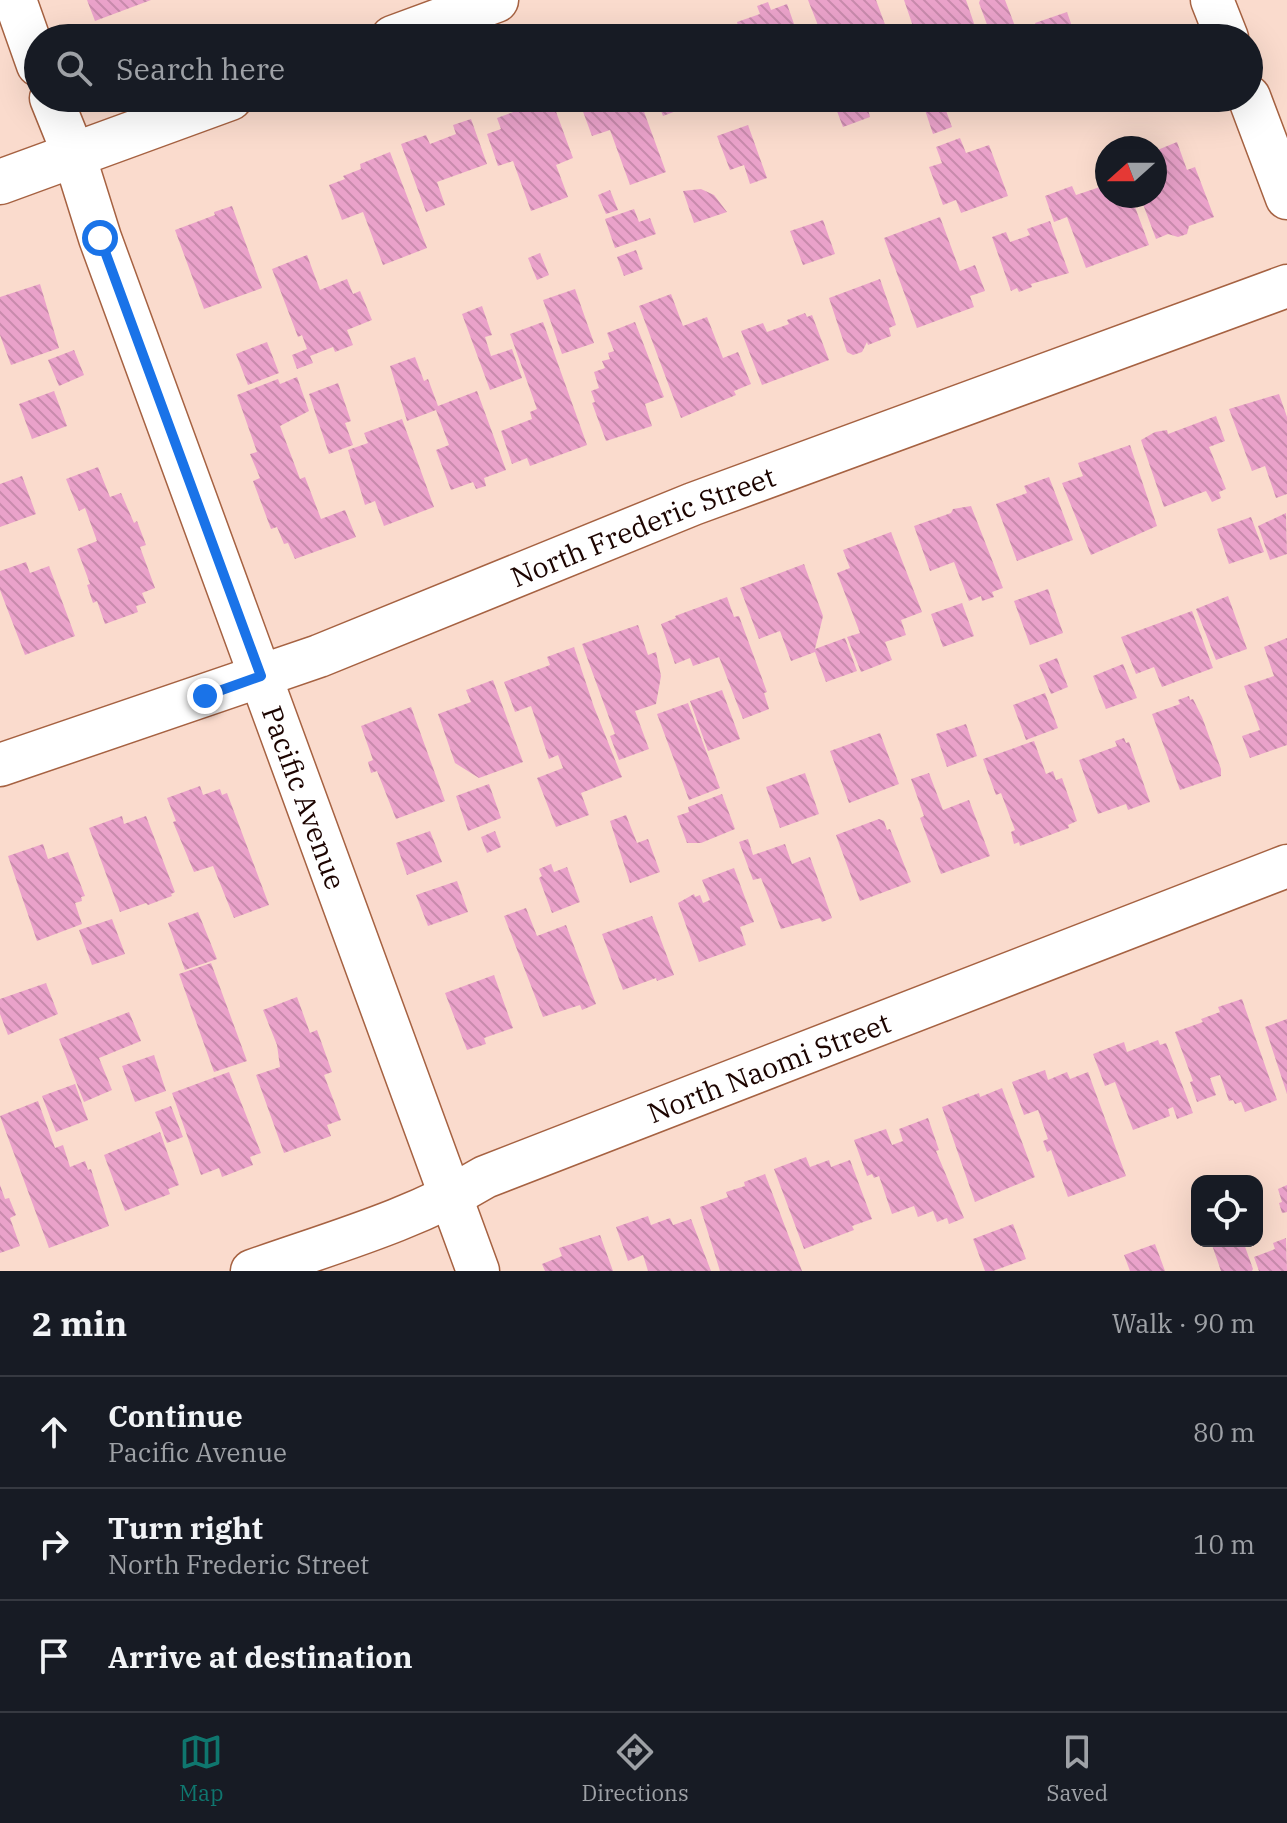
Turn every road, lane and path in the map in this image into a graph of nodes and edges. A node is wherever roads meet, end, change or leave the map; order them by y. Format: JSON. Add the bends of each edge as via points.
{"nodes":[{"id":1,"x":15,"y":0,"type":"edge"},
{"id":2,"x":496,"y":0,"type":"edge"},
{"id":3,"x":1212,"y":0,"type":"edge"},
{"id":4,"x":431,"y":24,"type":"edge"},
{"id":5,"x":1221,"y":24,"type":"edge"},
{"id":6,"x":24,"y":25,"type":"edge"},
{"id":7,"x":57,"y":112,"type":"edge"},
{"id":8,"x":192,"y":112,"type":"edge"},
{"id":9,"x":1255,"y":112,"type":"edge"},
{"id":10,"x":74,"y":155,"type":"junction"},
{"id":11,"x":0,"y":182,"type":"edge"},
{"id":12,"x":1287,"y":198,"type":"edge"},
{"id":13,"x":1287,"y":286,"type":"edge"},
{"id":14,"x":261,"y":676,"type":"junction"},
{"id":15,"x":0,"y":765,"type":"edge"},
{"id":16,"x":1287,"y":866,"type":"edge"},
{"id":17,"x":452,"y":1197,"type":"junction"},
{"id":18,"x":252,"y":1271,"type":"edge"},
{"id":19,"x":478,"y":1271,"type":"edge"}],
"edges":[{"from":1,"to":6,"type":"street"},
{"from":2,"to":4,"type":"main road"},
{"from":3,"to":5,"type":"street"},
{"from":7,"to":10,"type":"street","name":"Pacific Avenue"},
{"from":8,"to":10,"type":"main road"},
{"from":9,"to":12,"type":"street"},
{"from":10,"to":11,"type":"main road"},
{"from":10,"to":14,"type":"street","name":"Pacific Avenue"},
{"from":13,"to":14,"type":"street","name":"North Frederic Street","via":[[693,504]]},
{"from":14,"to":15,"type":"street","name":"North Frederic Street"},
{"from":14,"to":17,"type":"street","name":"Pacific Avenue"},
{"from":16,"to":17,"type":"street","name":"North Naomi Street","via":[[485,1177]]},
{"from":17,"to":18,"type":"street","name":"North Naomi Street"},
{"from":17,"to":19,"type":"street","name":"Pacific Avenue"}]}
